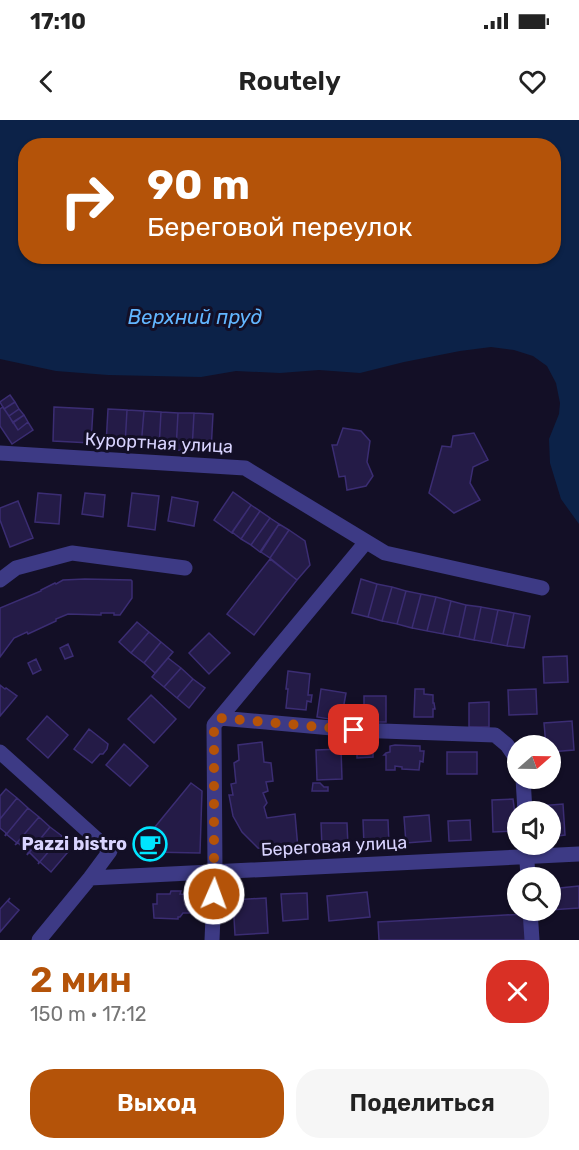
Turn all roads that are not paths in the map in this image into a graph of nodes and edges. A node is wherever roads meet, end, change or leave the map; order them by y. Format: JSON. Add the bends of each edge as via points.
{"nodes":[{"id":1,"x":0,"y":453,"type":"edge"},
{"id":2,"x":366,"y":542,"type":"junction"},
{"id":3,"x":185,"y":568,"type":"dead end"},
{"id":4,"x":0,"y":580,"type":"edge"},
{"id":5,"x":542,"y":588,"type":"dead end"},
{"id":6,"x":217,"y":721,"type":"junction"},
{"id":7,"x":507,"y":745,"type":"edge"},
{"id":8,"x":0,"y":753,"type":"edge"},
{"id":9,"x":507,"y":852,"type":"edge"},
{"id":10,"x":561,"y":853,"type":"edge"},
{"id":11,"x":579,"y":854,"type":"edge"},
{"id":12,"x":215,"y":871,"type":"junction"},
{"id":13,"x":90,"y":878,"type":"junction"},
{"id":14,"x":531,"y":921,"type":"edge"},
{"id":15,"x":39,"y":940,"type":"edge"},
{"id":16,"x":212,"y":940,"type":"edge"},
{"id":17,"x":532,"y":940,"type":"edge"}],
"edges":[{"from":1,"to":2,"type":"street","name":"Курортная улица","via":[[245,468]]},
{"from":2,"to":5,"type":"street","name":"Курортная улица","via":[[385,553]]},
{"from":2,"to":6,"type":"street"},
{"from":3,"to":4,"type":"street","via":[[72,553],[16,568]]},
{"from":6,"to":7,"type":"street","via":[[495,735]]},
{"from":6,"to":12,"type":"street"},
{"from":8,"to":13,"type":"street","via":[[110,851]]},
{"from":9,"to":12,"type":"street","name":"Береговая улица"},
{"from":10,"to":11,"type":"street","name":"Береговая улица"},
{"from":12,"to":13,"type":"street","name":"Береговая улица"},
{"from":12,"to":16,"type":"street"},
{"from":13,"to":15,"type":"street"},
{"from":14,"to":17,"type":"street"}]}
